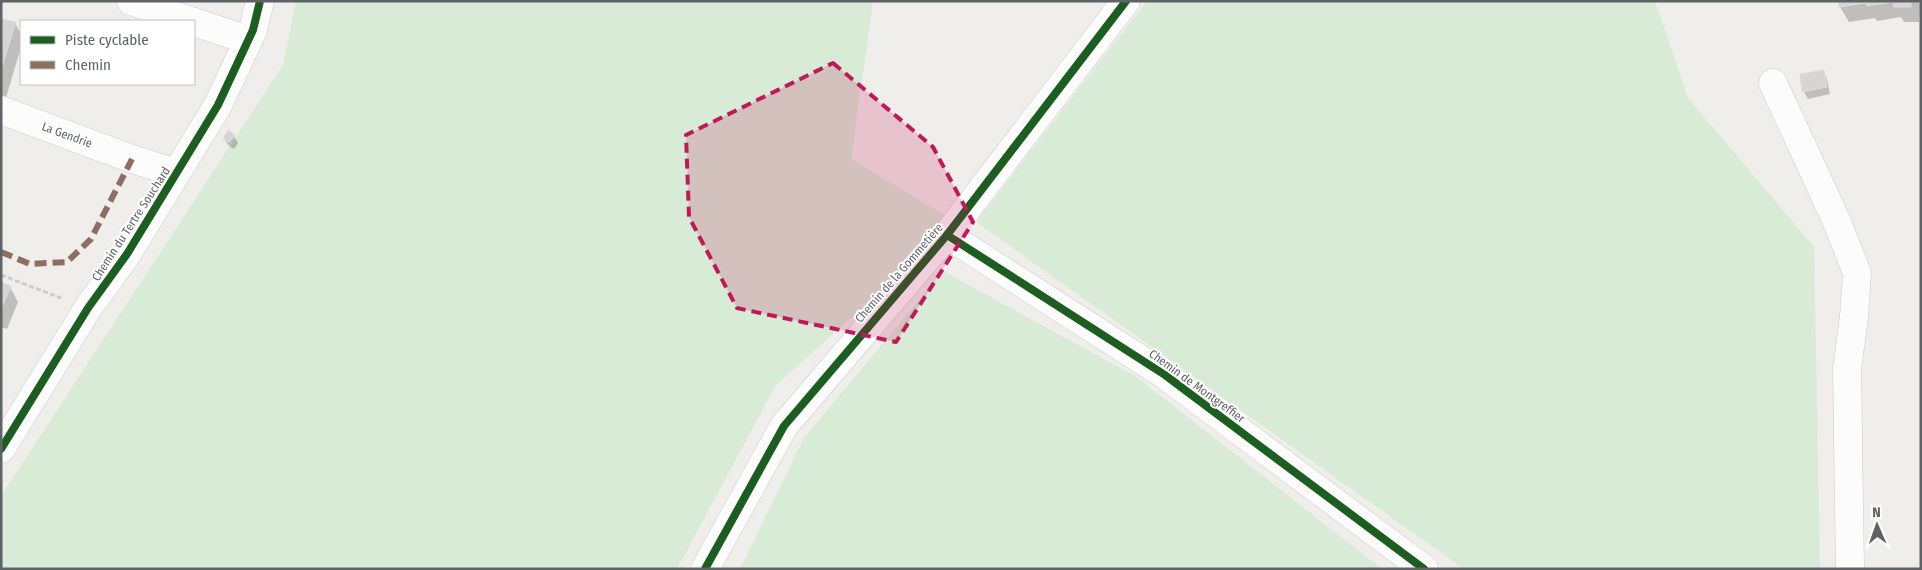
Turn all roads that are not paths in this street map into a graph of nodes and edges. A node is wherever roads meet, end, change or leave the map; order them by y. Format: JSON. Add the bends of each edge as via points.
{"nodes":[{"id":1,"x":131,"y":1,"type":"edge"},
{"id":2,"x":260,"y":1,"type":"edge"},
{"id":3,"x":1126,"y":1,"type":"edge"},
{"id":4,"x":186,"y":20,"type":"edge"},
{"id":5,"x":195,"y":23,"type":"edge"},
{"id":6,"x":248,"y":40,"type":"junction"},
{"id":7,"x":1773,"y":83,"type":"dead end"},
{"id":8,"x":1,"y":110,"type":"edge"},
{"id":9,"x":176,"y":173,"type":"junction"},
{"id":10,"x":947,"y":235,"type":"junction"},
{"id":11,"x":1,"y":449,"type":"edge"},
{"id":12,"x":705,"y":569,"type":"edge"},
{"id":13,"x":1424,"y":569,"type":"edge"},
{"id":14,"x":1850,"y":569,"type":"edge"}],
"edges":[{"from":1,"to":4,"type":"street"},
{"from":2,"to":6,"type":"street","name":"Chemin du Tertre Souchard"},
{"from":3,"to":10,"type":"street","name":"Chemin de la Gommetière"},
{"from":5,"to":6,"type":"street"},
{"from":6,"to":9,"type":"street","name":"Chemin du Tertre Souchard","via":[[218,105]]},
{"from":7,"to":14,"type":"street","via":[[1837,222],[1856,273],[1847,368]]},
{"from":8,"to":9,"type":"street","name":"La Gendrie"},
{"from":9,"to":11,"type":"street","name":"Chemin du Tertre Souchard"},
{"from":10,"to":12,"type":"street","name":"Chemin de la Gommetière","via":[[784,426]]},
{"from":10,"to":13,"type":"street","name":"Chemin de Montgreffier","via":[[1165,375]]}]}
